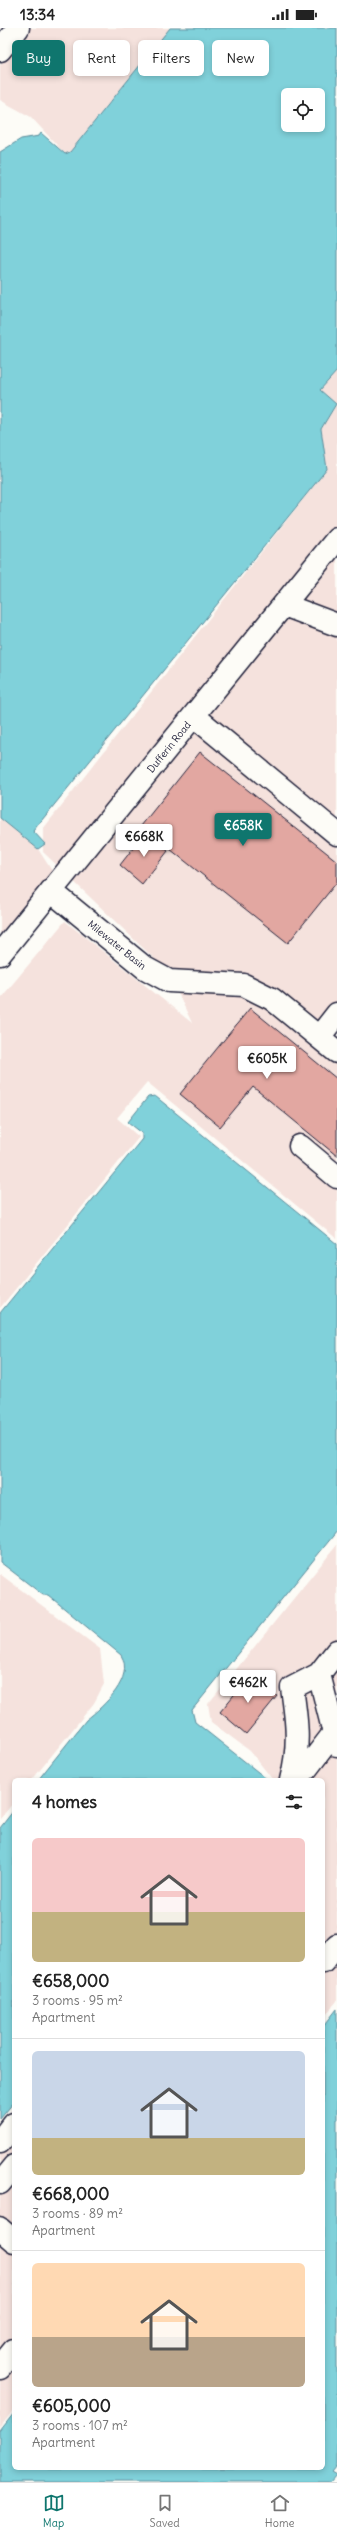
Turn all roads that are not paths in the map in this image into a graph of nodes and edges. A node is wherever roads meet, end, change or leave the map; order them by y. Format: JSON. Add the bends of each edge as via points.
{"nodes":[{"id":1,"x":18,"y":28,"type":"edge"},
{"id":2,"x":0,"y":50,"type":"edge"},
{"id":3,"x":337,"y":539,"type":"edge"},
{"id":4,"x":284,"y":605,"type":"junction"},
{"id":5,"x":337,"y":625,"type":"edge"},
{"id":6,"x":194,"y":716,"type":"junction"},
{"id":7,"x":337,"y":834,"type":"edge"},
{"id":8,"x":51,"y":891,"type":"junction"},
{"id":9,"x":0,"y":954,"type":"edge"},
{"id":10,"x":337,"y":1015,"type":"edge"},
{"id":11,"x":319,"y":1037,"type":"junction"},
{"id":12,"x":337,"y":1052,"type":"edge"},
{"id":13,"x":300,"y":1146,"type":"dead end"},
{"id":14,"x":337,"y":1177,"type":"edge"},
{"id":15,"x":337,"y":1651,"type":"edge"},
{"id":16,"x":319,"y":1674,"type":"junction"},
{"id":17,"x":336,"y":1736,"type":"edge"},
{"id":18,"x":292,"y":1778,"type":"edge"},
{"id":19,"x":294,"y":1778,"type":"edge"},
{"id":20,"x":337,"y":1945,"type":"edge"},
{"id":21,"x":325,"y":1960,"type":"edge"},
{"id":22,"x":12,"y":2127,"type":"edge"},
{"id":23,"x":0,"y":2142,"type":"edge"},
{"id":24,"x":12,"y":2168,"type":"edge"},
{"id":25,"x":0,"y":2183,"type":"edge"},
{"id":26,"x":0,"y":2229,"type":"edge"},
{"id":27,"x":12,"y":2239,"type":"edge"},
{"id":28,"x":12,"y":2352,"type":"edge"},
{"id":29,"x":0,"y":2367,"type":"edge"}],
"edges":[{"from":1,"to":2,"type":"street"},
{"from":3,"to":4,"type":"street","name":"Dufferin Road"},
{"from":4,"to":5,"type":"street"},
{"from":4,"to":6,"type":"street","name":"Dufferin Road"},
{"from":6,"to":7,"type":"street"},
{"from":6,"to":8,"type":"street","name":"Dufferin Road"},
{"from":8,"to":9,"type":"street","name":"Dufferin Road"},
{"from":8,"to":11,"type":"street","name":"Milewater Basin","via":[[145,968],[169,982],[244,985],[272,999]]},
{"from":10,"to":11,"type":"street"},
{"from":11,"to":12,"type":"street","name":"Milewater Basin"},
{"from":13,"to":14,"type":"street"},
{"from":15,"to":16,"type":"street"},
{"from":16,"to":17,"type":"street"},
{"from":16,"to":18,"type":"street","via":[[292,1688],[299,1738]]},
{"from":17,"to":19,"type":"street"},
{"from":20,"to":21,"type":"street"},
{"from":22,"to":23,"type":"street"},
{"from":24,"to":25,"type":"street"},
{"from":26,"to":27,"type":"street"},
{"from":28,"to":29,"type":"street"}]}
